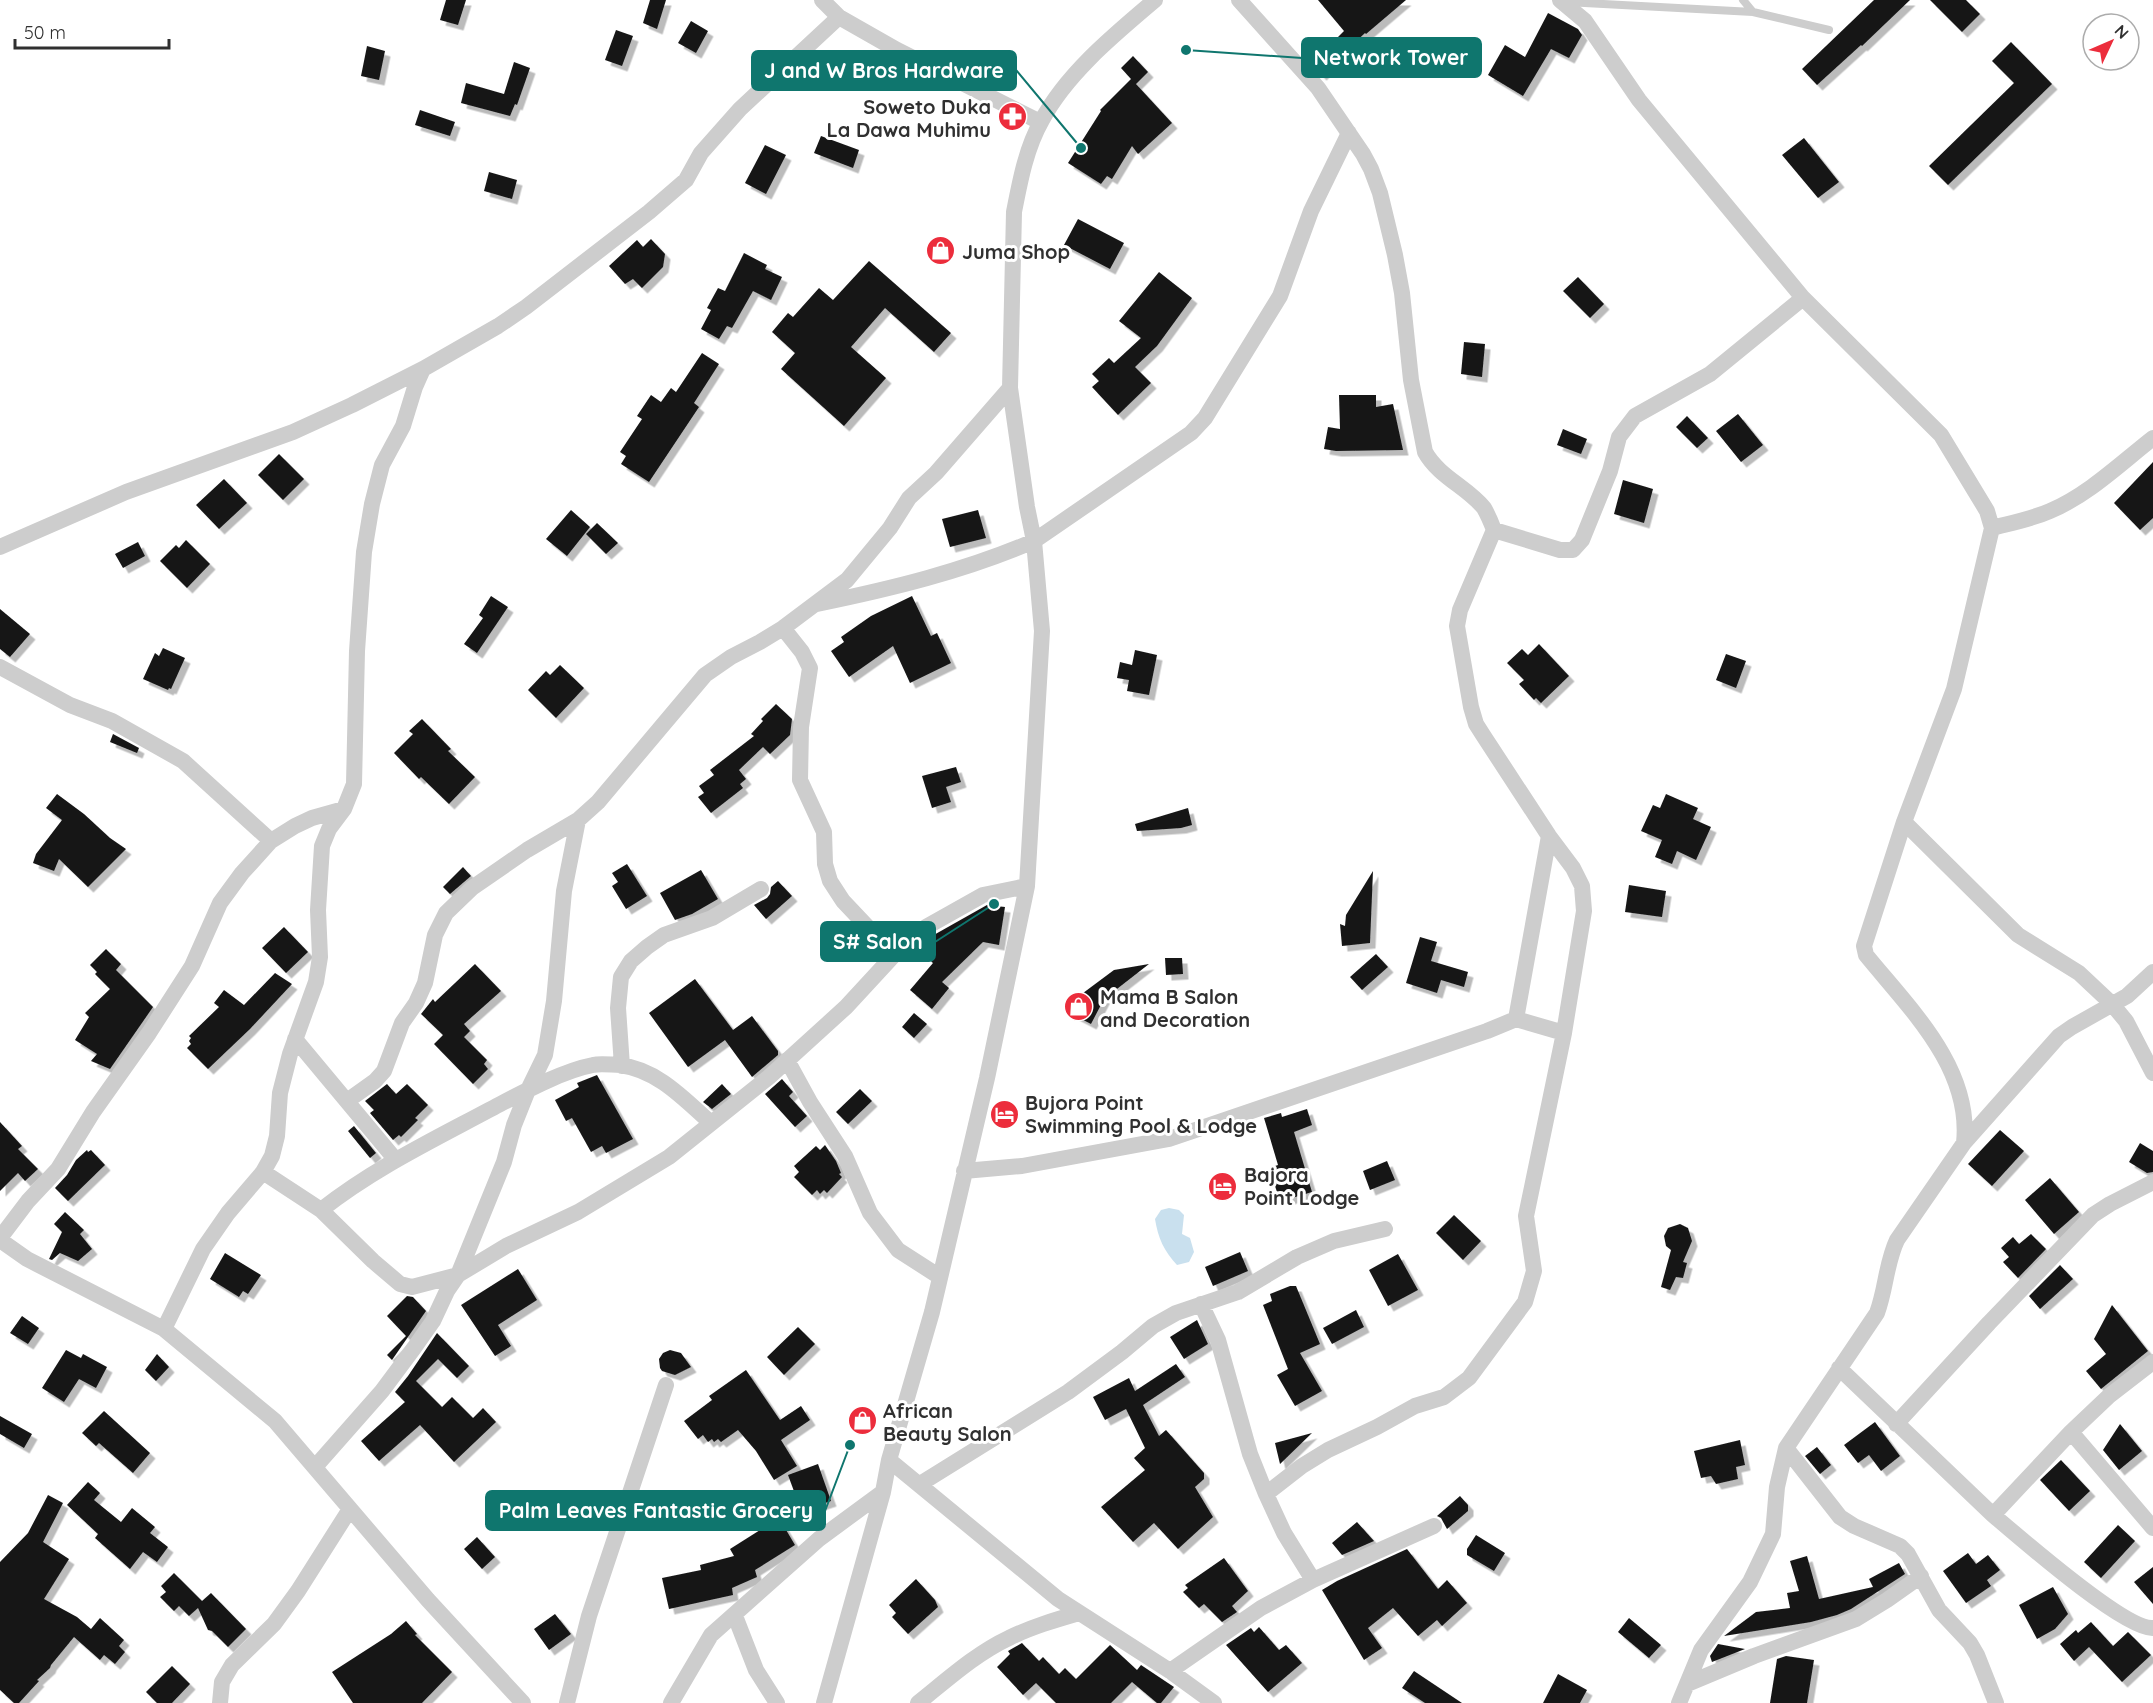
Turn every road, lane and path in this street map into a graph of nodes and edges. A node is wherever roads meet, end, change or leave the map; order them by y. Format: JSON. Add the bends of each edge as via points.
{"nodes":[{"id":1,"x":822,"y":0,"type":"edge"},
{"id":2,"x":1155,"y":0,"type":"edge"},
{"id":3,"x":1239,"y":0,"type":"edge"},
{"id":4,"x":1563,"y":0,"type":"edge"},
{"id":5,"x":1743,"y":0,"type":"edge"},
{"id":6,"x":1753,"y":12,"type":"junction"},
{"id":7,"x":839,"y":17,"type":"junction"},
{"id":8,"x":1829,"y":30,"type":"dead end"},
{"id":9,"x":1040,"y":122,"type":"junction"},
{"id":10,"x":1349,"y":133,"type":"junction"},
{"id":11,"x":1803,"y":298,"type":"junction"},
{"id":12,"x":423,"y":369,"type":"junction"},
{"id":13,"x":1010,"y":388,"type":"junction"},
{"id":14,"x":2153,"y":438,"type":"edge"},
{"id":15,"x":1992,"y":528,"type":"junction"},
{"id":16,"x":1494,"y":530,"type":"junction"},
{"id":17,"x":1034,"y":541,"type":"junction"},
{"id":18,"x":0,"y":547,"type":"edge"},
{"id":19,"x":812,"y":605,"type":"junction"},
{"id":20,"x":783,"y":628,"type":"junction"},
{"id":21,"x":0,"y":667,"type":"edge"},
{"id":22,"x":344,"y":809,"type":"junction"},
{"id":23,"x":578,"y":820,"type":"junction"},
{"id":24,"x":1904,"y":822,"type":"junction"},
{"id":25,"x":1548,"y":836,"type":"junction"},
{"id":26,"x":271,"y":842,"type":"junction"},
{"id":27,"x":1027,"y":886,"type":"junction"},
{"id":28,"x":760,"y":889,"type":"dead end"},
{"id":29,"x":894,"y":955,"type":"junction"},
{"id":30,"x":2153,"y":972,"type":"edge"},
{"id":31,"x":2112,"y":1004,"type":"junction"},
{"id":32,"x":1516,"y":1018,"type":"junction"},
{"id":33,"x":1564,"y":1033,"type":"junction"},
{"id":34,"x":296,"y":1039,"type":"junction"},
{"id":35,"x":788,"y":1060,"type":"junction"},
{"id":36,"x":622,"y":1066,"type":"junction"},
{"id":37,"x":2153,"y":1073,"type":"edge"},
{"id":38,"x":528,"y":1090,"type":"junction"},
{"id":39,"x":347,"y":1101,"type":"junction"},
{"id":40,"x":711,"y":1123,"type":"junction"},
{"id":41,"x":1964,"y":1143,"type":"junction"},
{"id":42,"x":395,"y":1159,"type":"junction"},
{"id":43,"x":964,"y":1171,"type":"junction"},
{"id":44,"x":263,"y":1172,"type":"junction"},
{"id":45,"x":2153,"y":1182,"type":"edge"},
{"id":46,"x":321,"y":1210,"type":"junction"},
{"id":47,"x":1385,"y":1228,"type":"dead end"},
{"id":48,"x":0,"y":1239,"type":"edge"},
{"id":49,"x":458,"y":1275,"type":"junction"},
{"id":50,"x":940,"y":1277,"type":"junction"},
{"id":51,"x":1201,"y":1304,"type":"junction"},
{"id":52,"x":164,"y":1329,"type":"junction"},
{"id":53,"x":2153,"y":1362,"type":"edge"},
{"id":54,"x":1839,"y":1368,"type":"junction"},
{"id":55,"x":666,"y":1385,"type":"dead end"},
{"id":56,"x":1896,"y":1424,"type":"junction"},
{"id":57,"x":2070,"y":1432,"type":"junction"},
{"id":58,"x":1786,"y":1448,"type":"junction"},
{"id":59,"x":889,"y":1460,"type":"junction"},
{"id":60,"x":315,"y":1467,"type":"junction"},
{"id":61,"x":920,"y":1484,"type":"junction"},
{"id":62,"x":882,"y":1492,"type":"junction"},
{"id":63,"x":1266,"y":1494,"type":"junction"},
{"id":64,"x":350,"y":1509,"type":"junction"},
{"id":65,"x":1993,"y":1515,"type":"junction"},
{"id":66,"x":1434,"y":1526,"type":"dead end"},
{"id":67,"x":2153,"y":1528,"type":"edge"},
{"id":68,"x":1921,"y":1576,"type":"junction"},
{"id":69,"x":1313,"y":1580,"type":"junction"},
{"id":70,"x":1079,"y":1613,"type":"junction"},
{"id":71,"x":735,"y":1616,"type":"junction"},
{"id":72,"x":2153,"y":1628,"type":"edge"},
{"id":73,"x":1170,"y":1671,"type":"junction"},
{"id":74,"x":1687,"y":1684,"type":"junction"},
{"id":75,"x":1209,"y":1702,"type":"edge"},
{"id":76,"x":220,"y":1703,"type":"edge"},
{"id":77,"x":523,"y":1703,"type":"edge"},
{"id":78,"x":567,"y":1703,"type":"edge"},
{"id":79,"x":671,"y":1703,"type":"edge"},
{"id":80,"x":777,"y":1703,"type":"edge"},
{"id":81,"x":824,"y":1703,"type":"edge"},
{"id":82,"x":918,"y":1703,"type":"edge"},
{"id":83,"x":1679,"y":1703,"type":"edge"},
{"id":84,"x":1996,"y":1703,"type":"edge"}],
"edges":[{"from":1,"to":7,"type":"street"},
{"from":2,"to":9,"type":"street","via":[[1115,33],[1063,88]]},
{"from":3,"to":10,"type":"street","via":[[1303,70]]},
{"from":4,"to":6,"type":"lane"},
{"from":4,"to":11,"type":"street","via":[[1585,21],[1639,100]]},
{"from":5,"to":6,"type":"lane"},
{"from":6,"to":8,"type":"lane"},
{"from":7,"to":9,"type":"street"},
{"from":7,"to":12,"type":"street","via":[[740,109],[701,153],[686,180],[658,204],[498,326]]},
{"from":9,"to":13,"type":"street","via":[[1025,163],[1014,212]]},
{"from":10,"to":16,"type":"street","via":[[1380,192],[1395,255],[1411,380],[1425,452],[1439,471],[1482,506]]},
{"from":10,"to":17,"type":"street","via":[[1311,211],[1280,296],[1205,418],[1191,433]]},
{"from":11,"to":15,"type":"street","via":[[1941,435],[1987,511]]},
{"from":11,"to":16,"type":"street","via":[[1710,374],[1628,423],[1619,436],[1610,471],[1582,540],[1573,550]]},
{"from":12,"to":18,"type":"street","via":[[293,432],[126,492]]},
{"from":12,"to":22,"type":"street","via":[[403,426],[382,465],[372,504],[364,552],[357,651],[354,783]]},
{"from":13,"to":17,"type":"street"},
{"from":13,"to":19,"type":"street","via":[[909,498],[847,580]]},
{"from":14,"to":15,"type":"street","via":[[2086,490],[2050,512]]},
{"from":15,"to":24,"type":"street","via":[[1954,689]]},
{"from":16,"to":25,"type":"street","via":[[1460,610],[1458,642],[1476,723]]},
{"from":17,"to":19,"type":"street","via":[[947,572]]},
{"from":17,"to":27,"type":"street","via":[[1042,632]]},
{"from":19,"to":20,"type":"street"},
{"from":20,"to":23,"type":"street","via":[[705,675],[598,802]]},
{"from":20,"to":29,"type":"street","via":[[810,668],[801,728],[800,780],[824,832],[830,881],[843,901]]},
{"from":21,"to":26,"type":"street","via":[[183,761]]},
{"from":22,"to":26,"type":"street","via":[[312,818]]},
{"from":22,"to":34,"type":"street","via":[[322,846],[316,982]]},
{"from":23,"to":38,"type":"street","via":[[564,891],[545,1055]]},
{"from":23,"to":39,"type":"street","via":[[495,871],[446,913],[435,935],[425,983],[402,1023],[384,1071]]},
{"from":24,"to":31,"type":"street","via":[[2018,935],[2079,973]]},
{"from":24,"to":41,"type":"street","via":[[1864,946],[1866,955],[1926,1028],[1953,1074],[1962,1099]]},
{"from":25,"to":32,"type":"street"},
{"from":25,"to":33,"type":"street","via":[[1582,886],[1584,911]]},
{"from":26,"to":48,"type":"street","via":[[220,903],[192,966],[58,1169]]},
{"from":27,"to":29,"type":"street","via":[[983,895],[926,927]]},
{"from":27,"to":43,"type":"street"},
{"from":28,"to":36,"type":"street","via":[[712,918],[664,935],[631,962],[621,977],[618,1008]]},
{"from":29,"to":35,"type":"street","via":[[846,1007]]},
{"from":30,"to":31,"type":"street"},
{"from":31,"to":37,"type":"street","via":[[2126,1021]]},
{"from":31,"to":41,"type":"street","via":[[2059,1036]]},
{"from":32,"to":33,"type":"street"},
{"from":32,"to":43,"type":"street","via":[[1169,1139],[1022,1166]]},
{"from":33,"to":63,"type":"street","via":[[1526,1216],[1534,1271],[1525,1302],[1469,1378],[1444,1397],[1415,1406],[1328,1450]]},
{"from":34,"to":39,"type":"street"},
{"from":34,"to":44,"type":"street","via":[[280,1093],[277,1137]]},
{"from":35,"to":40,"type":"street"},
{"from":35,"to":50,"type":"street","via":[[845,1156],[870,1213],[898,1250]]},
{"from":36,"to":38,"type":"street","via":[[594,1064]]},
{"from":36,"to":40,"type":"street","via":[[649,1073]]},
{"from":38,"to":42,"type":"street"},
{"from":38,"to":49,"type":"street","via":[[504,1162]]},
{"from":39,"to":42,"type":"street"},
{"from":40,"to":49,"type":"street","via":[[669,1158],[578,1212]]},
{"from":41,"to":54,"type":"street","via":[[1897,1240],[1889,1256],[1877,1313]]},
{"from":42,"to":46,"type":"street"},
{"from":43,"to":50,"type":"street"},
{"from":44,"to":46,"type":"street"},
{"from":44,"to":52,"type":"street","via":[[203,1249]]},
{"from":45,"to":56,"type":"street","via":[[2093,1215]]},
{"from":46,"to":49,"type":"street","via":[[400,1284],[412,1287]]},
{"from":47,"to":51,"type":"street","via":[[1334,1241],[1297,1257],[1238,1292]]},
{"from":48,"to":52,"type":"street","via":[[27,1259]]},
{"from":49,"to":60,"type":"street","via":[[432,1321],[382,1391]]},
{"from":50,"to":59,"type":"street"},
{"from":51,"to":61,"type":"street","via":[[1153,1326],[1068,1392]]},
{"from":51,"to":63,"type":"street","via":[[1218,1340],[1250,1454]]},
{"from":52,"to":60,"type":"street","via":[[275,1421]]},
{"from":53,"to":57,"type":"street"},
{"from":54,"to":56,"type":"street"},
{"from":54,"to":58,"type":"street"},
{"from":55,"to":78,"type":"street","via":[[589,1616]]},
{"from":56,"to":65,"type":"street"},
{"from":57,"to":65,"type":"street"},
{"from":57,"to":67,"type":"street"},
{"from":58,"to":68,"type":"street","via":[[1840,1516],[1900,1546]]},
{"from":58,"to":74,"type":"street","via":[[1773,1534],[1750,1582],[1701,1650]]},
{"from":59,"to":61,"type":"street"},
{"from":59,"to":62,"type":"street"},
{"from":60,"to":64,"type":"street"},
{"from":61,"to":70,"type":"street"},
{"from":62,"to":71,"type":"street","via":[[819,1539]]},
{"from":62,"to":81,"type":"street"},
{"from":63,"to":69,"type":"street"},
{"from":64,"to":76,"type":"street","via":[[274,1624],[232,1665],[222,1682]]},
{"from":64,"to":77,"type":"street"},
{"from":65,"to":72,"type":"street","via":[[2106,1606],[2126,1620]]},
{"from":66,"to":69,"type":"street"},
{"from":68,"to":74,"type":"street","via":[[1856,1619]]},
{"from":68,"to":84,"type":"street","via":[[1939,1610],[1970,1643]]},
{"from":69,"to":73,"type":"street","via":[[1261,1608]]},
{"from":70,"to":73,"type":"street"},
{"from":70,"to":82,"type":"street","via":[[1007,1638]]},
{"from":71,"to":79,"type":"street","via":[[711,1635]]},
{"from":71,"to":80,"type":"street","via":[[756,1670]]},
{"from":73,"to":75,"type":"street"},
{"from":74,"to":83,"type":"street"}]}
